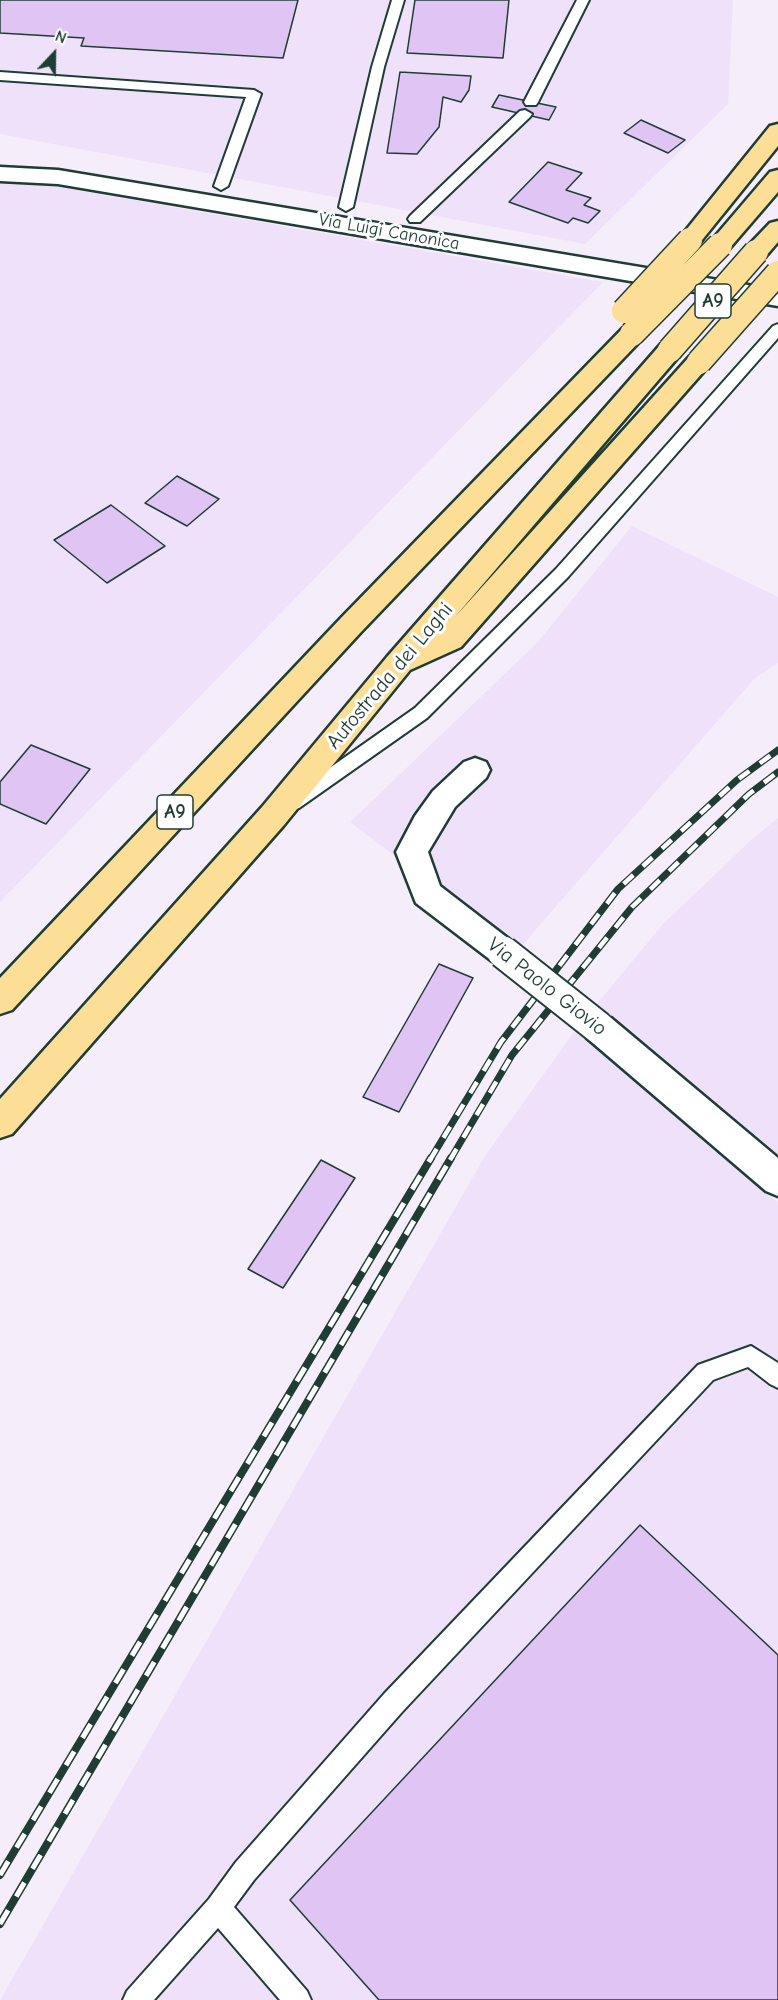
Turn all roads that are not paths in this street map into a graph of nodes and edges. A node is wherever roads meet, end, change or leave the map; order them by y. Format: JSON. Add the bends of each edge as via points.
{"nodes":[{"id":1,"x":398,"y":0,"type":"edge"},
{"id":2,"x":583,"y":0,"type":"edge"},
{"id":3,"x":0,"y":76,"type":"edge"},
{"id":4,"x":778,"y":131,"type":"edge"},
{"id":5,"x":0,"y":157,"type":"edge"},
{"id":6,"x":0,"y":174,"type":"edge"},
{"id":7,"x":778,"y":177,"type":"edge"},
{"id":8,"x":221,"y":186,"type":"junction"},
{"id":9,"x":346,"y":207,"type":"junction"},
{"id":10,"x":415,"y":219,"type":"junction"},
{"id":11,"x":778,"y":228,"type":"edge"},
{"id":12,"x":778,"y":273,"type":"edge"},
{"id":13,"x":778,"y":280,"type":"edge"},
{"id":14,"x":778,"y":298,"type":"edge"},
{"id":15,"x":778,"y":329,"type":"edge"},
{"id":16,"x":621,"y":330,"type":"junction"},
{"id":17,"x":397,"y":665,"type":"junction"},
{"id":18,"x":475,"y":770,"type":"dead end"},
{"id":19,"x":273,"y":816,"type":"junction"},
{"id":20,"x":0,"y":1000,"type":"edge"},
{"id":21,"x":0,"y":1123,"type":"edge"},
{"id":22,"x":778,"y":1180,"type":"edge"},
{"id":23,"x":778,"y":1377,"type":"edge"},
{"id":24,"x":218,"y":1908,"type":"junction"},
{"id":25,"x":135,"y":2000,"type":"edge"},
{"id":26,"x":298,"y":2000,"type":"edge"}],
"edges":[{"from":1,"to":9,"type":"lane","via":[[378,67]]},
{"from":2,"to":10,"type":"lane","via":[[528,108]]},
{"from":3,"to":8,"type":"lane","via":[[255,94]]},
{"from":4,"to":16,"type":"highway","bridge":true},
{"from":5,"to":8,"type":"street","name":"Via Luigi Canonica","via":[[67,160]]},
{"from":6,"to":14,"type":"street","name":"Via Luigi Canonica","via":[[58,177]]},
{"from":7,"to":16,"type":"highway","number":"A9","bridge":true,"via":[[720,245]]},
{"from":8,"to":9,"type":"street","name":"Via Luigi Canonica"},
{"from":9,"to":10,"type":"street","name":"Via Luigi Canonica"},
{"from":10,"to":13,"type":"street","name":"Via Luigi Canonica"},
{"from":11,"to":17,"type":"highway","name":"Autostrada dei Laghi","number":"A9","bridge":true},
{"from":12,"to":17,"type":"highway","bridge":true,"via":[[452,640]]},
{"from":15,"to":19,"type":"lane","via":[[562,573],[421,713]]},
{"from":16,"to":20,"type":"highway","number":"A9"},
{"from":17,"to":19,"type":"highway","name":"Autostrada dei Laghi","number":"A9"},
{"from":18,"to":22,"type":"street","name":"Via Paolo Giovio","bridge":true,"via":[[444,799],[412,852],[427,894],[599,1028]]},
{"from":19,"to":21,"type":"highway","name":"Autostrada dei Laghi","number":"A9"},
{"from":23,"to":24,"type":"lane","via":[[751,1356],[705,1372],[393,1703],[244,1871]]},
{"from":24,"to":25,"type":"lane"},
{"from":24,"to":26,"type":"lane"}]}
